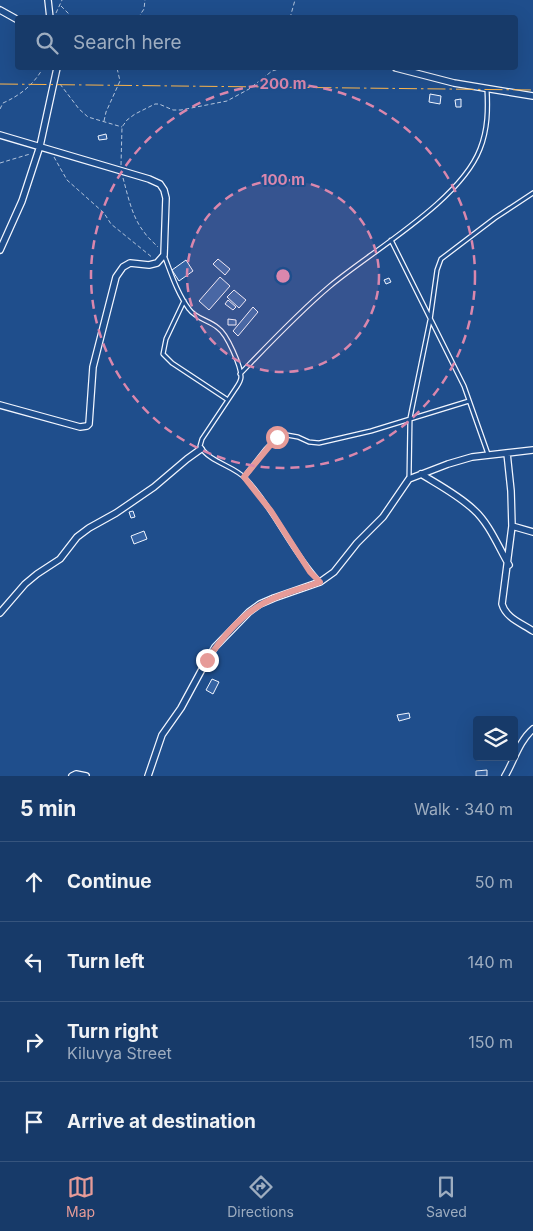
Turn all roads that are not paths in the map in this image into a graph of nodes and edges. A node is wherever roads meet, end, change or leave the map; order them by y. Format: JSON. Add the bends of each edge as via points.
{"nodes":[{"id":1,"x":48,"y":0,"type":"edge"},
{"id":2,"x":0,"y":10,"type":"edge"},
{"id":3,"x":52,"y":15,"type":"edge"},
{"id":4,"x":15,"y":18,"type":"edge"},
{"id":5,"x":57,"y":70,"type":"edge"},
{"id":6,"x":404,"y":70,"type":"edge"},
{"id":7,"x":487,"y":88,"type":"junction"},
{"id":8,"x":533,"y":96,"type":"edge"},
{"id":9,"x":0,"y":135,"type":"edge"},
{"id":10,"x":39,"y":149,"type":"junction"},
{"id":11,"x":533,"y":193,"type":"edge"},
{"id":12,"x":391,"y":240,"type":"junction"},
{"id":13,"x":2,"y":242,"type":"edge"},
{"id":14,"x":0,"y":250,"type":"edge"},
{"id":15,"x":164,"y":255,"type":"junction"},
{"id":16,"x":184,"y":301,"type":"junction"},
{"id":17,"x":430,"y":320,"type":"junction"},
{"id":18,"x":240,"y":374,"type":"junction"},
{"id":19,"x":228,"y":400,"type":"junction"},
{"id":20,"x":469,"y":401,"type":"junction"},
{"id":21,"x":0,"y":405,"type":"edge"},
{"id":22,"x":410,"y":418,"type":"junction"},
{"id":23,"x":201,"y":449,"type":"junction"},
{"id":24,"x":533,"y":450,"type":"edge"},
{"id":25,"x":507,"y":453,"type":"junction"},
{"id":26,"x":488,"y":455,"type":"junction"},
{"id":27,"x":421,"y":474,"type":"junction"},
{"id":28,"x":244,"y":477,"type":"junction"},
{"id":29,"x":409,"y":479,"type":"junction"},
{"id":30,"x":512,"y":526,"type":"junction"},
{"id":31,"x":533,"y":532,"type":"edge"},
{"id":32,"x":508,"y":565,"type":"junction"},
{"id":33,"x":320,"y":582,"type":"junction"},
{"id":34,"x":0,"y":613,"type":"edge"},
{"id":35,"x":533,"y":631,"type":"edge"},
{"id":36,"x":533,"y":729,"type":"edge"},
{"id":37,"x":72,"y":776,"type":"edge"},
{"id":38,"x":86,"y":776,"type":"edge"},
{"id":39,"x":148,"y":776,"type":"edge"},
{"id":40,"x":505,"y":776,"type":"edge"}],
"edges":[{"from":1,"to":3,"type":"street"},
{"from":2,"to":4,"type":"street"},
{"from":5,"to":10,"type":"street"},
{"from":6,"to":7,"type":"street"},
{"from":7,"to":8,"type":"street"},
{"from":7,"to":12,"type":"lane","via":[[485,134],[469,168],[442,198]]},
{"from":9,"to":10,"type":"street"},
{"from":10,"to":13,"type":"street","via":[[22,202]]},
{"from":10,"to":15,"type":"street","via":[[50,149],[160,184],[167,205]]},
{"from":11,"to":17,"type":"lane","via":[[441,259]]},
{"from":12,"to":17,"type":"lane"},
{"from":12,"to":18,"type":"lane","via":[[330,286]]},
{"from":13,"to":14,"type":"street"},
{"from":15,"to":16,"type":"lane"},
{"from":15,"to":21,"type":"street","via":[[157,263],[123,267],[116,277],[93,367],[87,426],[80,428]]},
{"from":16,"to":18,"type":"lane","via":[[194,314],[222,332]]},
{"from":16,"to":19,"type":"lane","via":[[163,354]]},
{"from":17,"to":20,"type":"lane"},
{"from":17,"to":22,"type":"lane"},
{"from":18,"to":19,"type":"lane","via":[[240,382]]},
{"from":19,"to":23,"type":"lane","via":[[200,443]]},
{"from":20,"to":22,"type":"lane"},
{"from":20,"to":26,"type":"lane"},
{"from":22,"to":28,"type":"lane","via":[[319,443],[281,434]]},
{"from":22,"to":29,"type":"lane"},
{"from":23,"to":28,"type":"lane"},
{"from":23,"to":34,"type":"street","via":[[154,487],[77,537],[60,559],[25,584]]},
{"from":24,"to":25,"type":"street"},
{"from":25,"to":26,"type":"street"},
{"from":25,"to":30,"type":"street"},
{"from":26,"to":27,"type":"street"},
{"from":27,"to":29,"type":"street"},
{"from":27,"to":32,"type":"street","via":[[474,509]]},
{"from":28,"to":33,"type":"lane"},
{"from":29,"to":33,"type":"street","via":[[383,517],[334,572]]},
{"from":30,"to":31,"type":"street"},
{"from":30,"to":32,"type":"street"},
{"from":32,"to":35,"type":"street","via":[[502,604],[504,612]]},
{"from":33,"to":39,"type":"street","via":[[260,604],[215,647],[162,735]]},
{"from":36,"to":40,"type":"street","via":[[527,734]]},
{"from":37,"to":38,"type":"street"}]}
